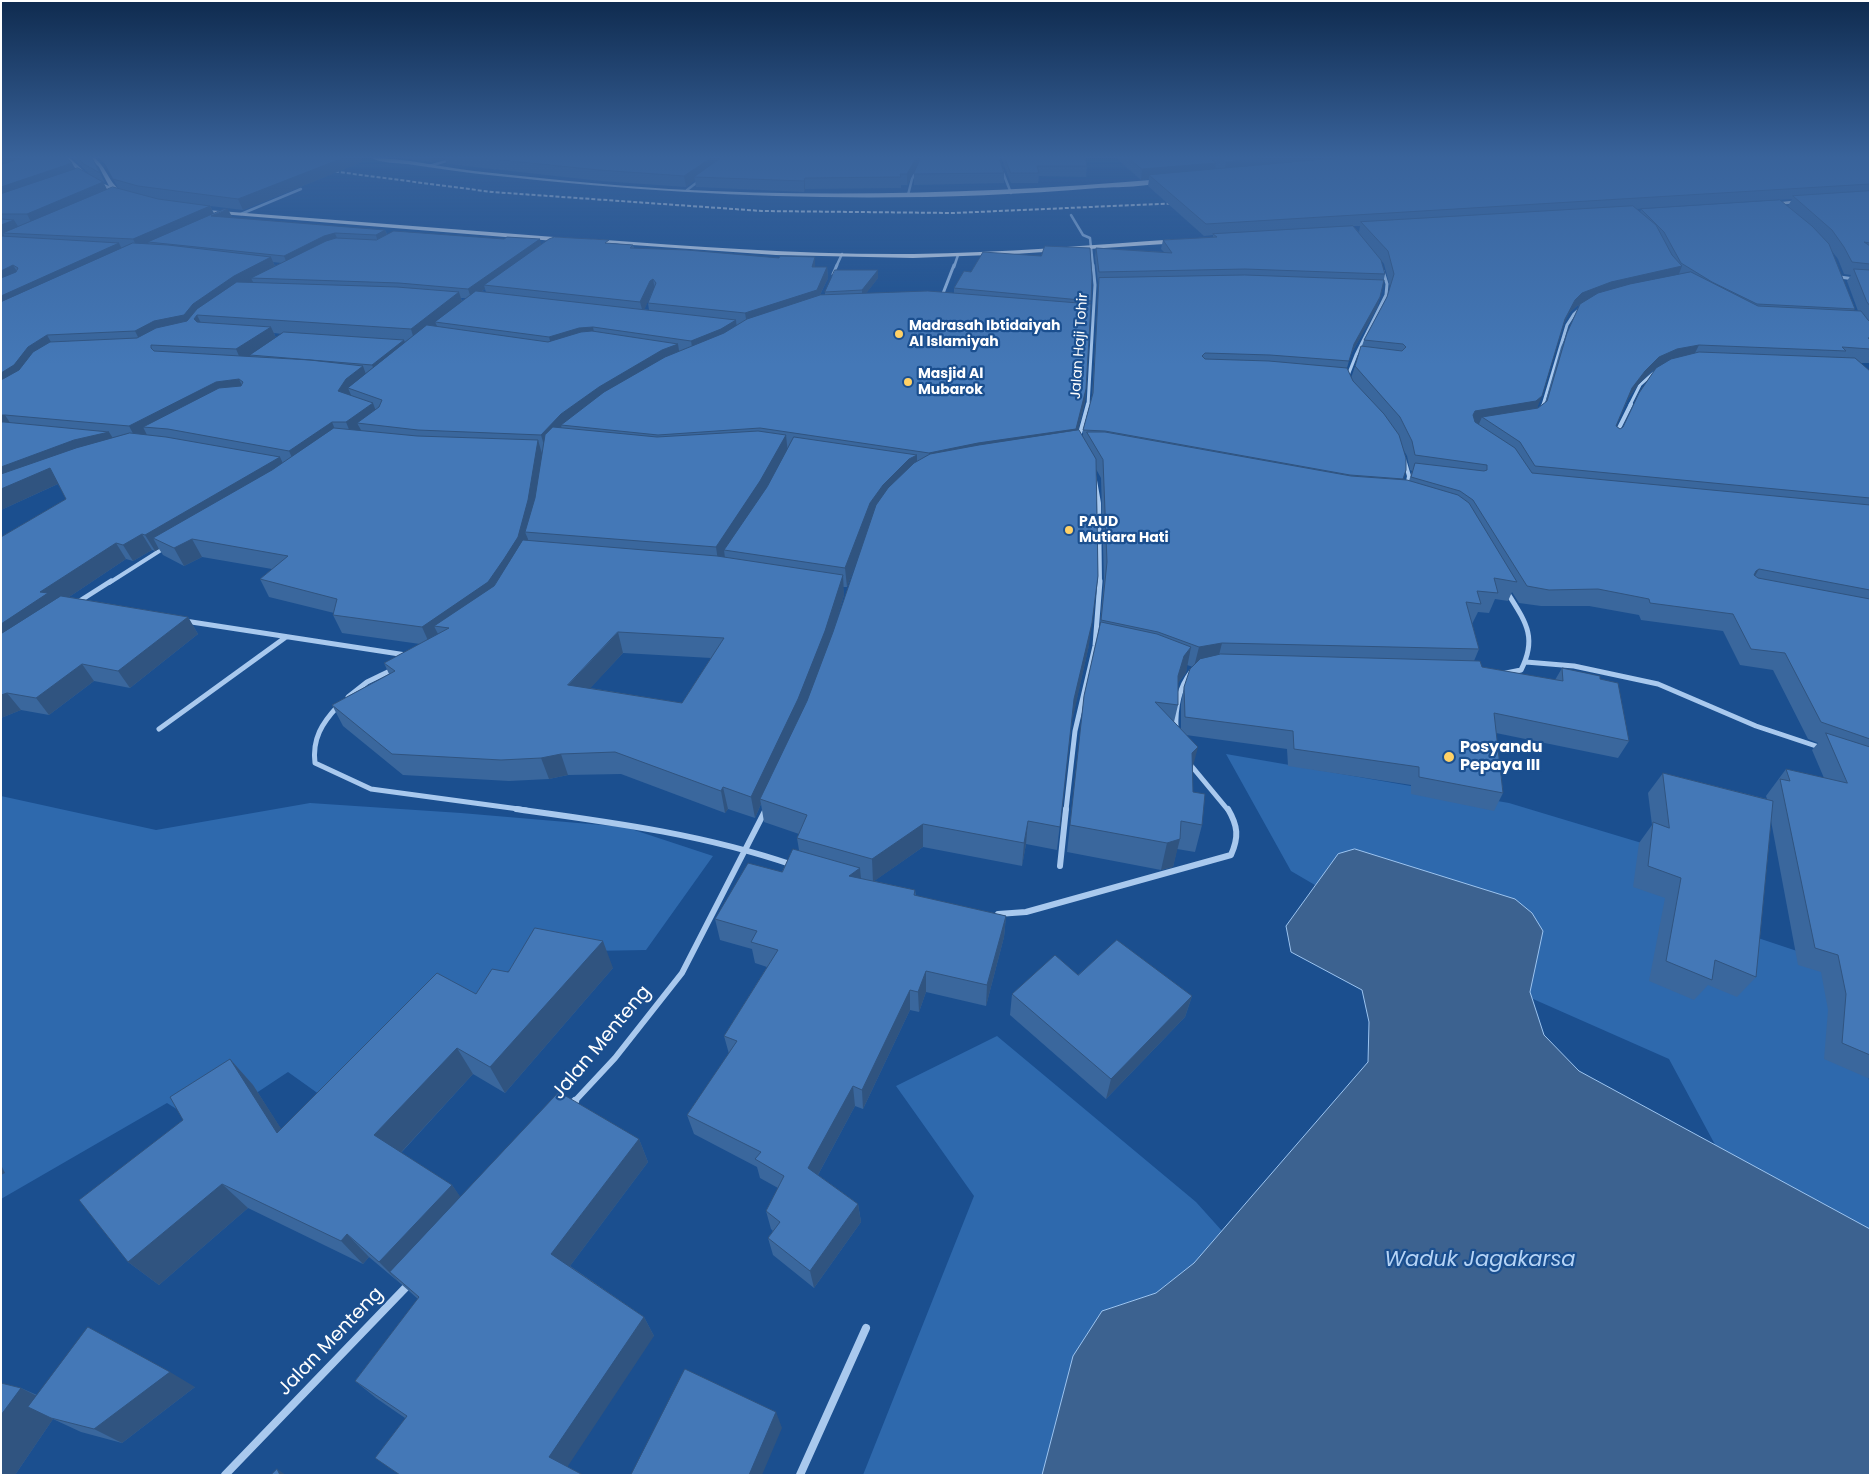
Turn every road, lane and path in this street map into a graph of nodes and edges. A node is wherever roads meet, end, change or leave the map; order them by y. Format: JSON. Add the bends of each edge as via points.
{"nodes":[{"id":1,"x":398,"y":227,"type":"edge"},
{"id":2,"x":1077,"y":227,"type":"edge"},
{"id":3,"x":412,"y":228,"type":"junction"},
{"id":4,"x":405,"y":232,"type":"edge"},
{"id":5,"x":570,"y":240,"type":"edge"},
{"id":6,"x":580,"y":240,"type":"edge"},
{"id":7,"x":1186,"y":240,"type":"edge"},
{"id":8,"x":1093,"y":246,"type":"junction"},
{"id":9,"x":842,"y":254,"type":"junction"},
{"id":10,"x":958,"y":255,"type":"junction"},
{"id":11,"x":1378,"y":263,"type":"edge"},
{"id":12,"x":1840,"y":277,"type":"edge"},
{"id":13,"x":831,"y":279,"type":"edge"},
{"id":14,"x":1860,"y":280,"type":"edge"},
{"id":15,"x":1095,"y":284,"type":"junction"},
{"id":16,"x":1104,"y":284,"type":"edge"},
{"id":17,"x":1378,"y":286,"type":"edge"},
{"id":18,"x":1387,"y":287,"type":"junction"},
{"id":19,"x":950,"y":300,"type":"edge"},
{"id":20,"x":1588,"y":304,"type":"edge"},
{"id":21,"x":1354,"y":356,"type":"junction"},
{"id":22,"x":1363,"y":357,"type":"edge"},
{"id":23,"x":1660,"y":368,"type":"edge"},
{"id":24,"x":1338,"y":376,"type":"edge"},
{"id":25,"x":1347,"y":376,"type":"junction"},
{"id":26,"x":1348,"y":385,"type":"edge"},
{"id":27,"x":1539,"y":413,"type":"edge"},
{"id":28,"x":1613,"y":440,"type":"edge"},
{"id":29,"x":1079,"y":444,"type":"edge"},
{"id":30,"x":1400,"y":451,"type":"edge"},
{"id":31,"x":1091,"y":464,"type":"edge"},
{"id":32,"x":1409,"y":474,"type":"junction"},
{"id":33,"x":1418,"y":475,"type":"edge"},
{"id":34,"x":1404,"y":491,"type":"edge"},
{"id":35,"x":172,"y":544,"type":"edge"},
{"id":36,"x":1504,"y":588,"type":"edge"},
{"id":37,"x":85,"y":605,"type":"edge"},
{"id":38,"x":181,"y":620,"type":"edge"},
{"id":39,"x":286,"y":637,"type":"junction"},
{"id":40,"x":1095,"y":644,"type":"junction"},
{"id":41,"x":1104,"y":646,"type":"edge"},
{"id":42,"x":410,"y":655,"type":"edge"},
{"id":43,"x":1526,"y":662,"type":"junction"},
{"id":44,"x":402,"y":665,"type":"edge"},
{"id":45,"x":1184,"y":668,"type":"edge"},
{"id":46,"x":1499,"y":674,"type":"edge"},
{"id":47,"x":159,"y":729,"type":"dead end"},
{"id":48,"x":1178,"y":738,"type":"edge"},
{"id":49,"x":1832,"y":752,"type":"edge"},
{"id":50,"x":1184,"y":754,"type":"edge"},
{"id":51,"x":768,"y":804,"type":"edge"},
{"id":52,"x":746,"y":849,"type":"junction"},
{"id":53,"x":798,"y":866,"type":"edge"},
{"id":54,"x":1060,"y":866,"type":"dead end"},
{"id":55,"x":987,"y":913,"type":"edge"},
{"id":56,"x":562,"y":1116,"type":"edge"},
{"id":57,"x":415,"y":1277,"type":"edge"},
{"id":58,"x":866,"y":1328,"type":"dead end"},
{"id":59,"x":225,"y":1475,"type":"edge"},
{"id":60,"x":800,"y":1475,"type":"edge"}],
"edges":[{"from":1,"to":3,"type":"main road"},
{"from":2,"to":8,"type":"street","via":[[1082,235],[1090,238]]},
{"from":3,"to":4,"type":"street"},
{"from":3,"to":5,"type":"main road"},
{"from":6,"to":9,"type":"main road","via":[[713,250]]},
{"from":7,"to":8,"type":"main road"},
{"from":8,"to":10,"type":"main road"},
{"from":8,"to":15,"type":"street","name":"Jalan Haji Tohir"},
{"from":9,"to":10,"type":"main road"},
{"from":9,"to":13,"type":"street"},
{"from":10,"to":19,"type":"street","via":[[941,299]]},
{"from":11,"to":18,"type":"street"},
{"from":12,"to":14,"type":"street"},
{"from":15,"to":16,"type":"street"},
{"from":15,"to":29,"type":"street","name":"Jalan Haji Tohir","via":[[1088,405]]},
{"from":17,"to":18,"type":"street"},
{"from":18,"to":21,"type":"street"},
{"from":20,"to":27,"type":"street","via":[[1573,313],[1566,327]]},
{"from":21,"to":22,"type":"street"},
{"from":21,"to":25,"type":"street"},
{"from":23,"to":28,"type":"street","via":[[1640,385]]},
{"from":24,"to":25,"type":"street"},
{"from":25,"to":26,"type":"street"},
{"from":30,"to":32,"type":"street"},
{"from":31,"to":40,"type":"street","via":[[1098,478],[1099,498],[1100,600]]},
{"from":32,"to":33,"type":"street"},
{"from":32,"to":34,"type":"street"},
{"from":35,"to":37,"type":"street","via":[[75,603]]},
{"from":36,"to":43,"type":"street","via":[[1530,635],[1531,652]]},
{"from":38,"to":39,"type":"street"},
{"from":39,"to":42,"type":"street"},
{"from":39,"to":47,"type":"street"},
{"from":40,"to":41,"type":"street"},
{"from":40,"to":54,"type":"street","via":[[1078,712]]},
{"from":43,"to":46,"type":"street","via":[[1521,670]]},
{"from":43,"to":49,"type":"street","via":[[1574,666],[1658,684],[1756,726]]},
{"from":44,"to":52,"type":"street","via":[[367,682],[324,720],[312,750],[315,763],[371,790],[648,827]]},
{"from":45,"to":48,"type":"street","via":[[1195,671],[1184,680],[1181,688],[1176,724]]},
{"from":50,"to":55,"type":"street","via":[[1194,771],[1235,818],[1240,832],[1238,845],[1231,856],[1157,879],[1021,913]]},
{"from":51,"to":52,"type":"street"},
{"from":52,"to":53,"type":"street"},
{"from":52,"to":56,"type":"street","name":"Jalan Menteng","via":[[682,973],[615,1058]]},
{"from":57,"to":59,"type":"street","name":"Jalan Menteng"},
{"from":58,"to":60,"type":"street"}]}
